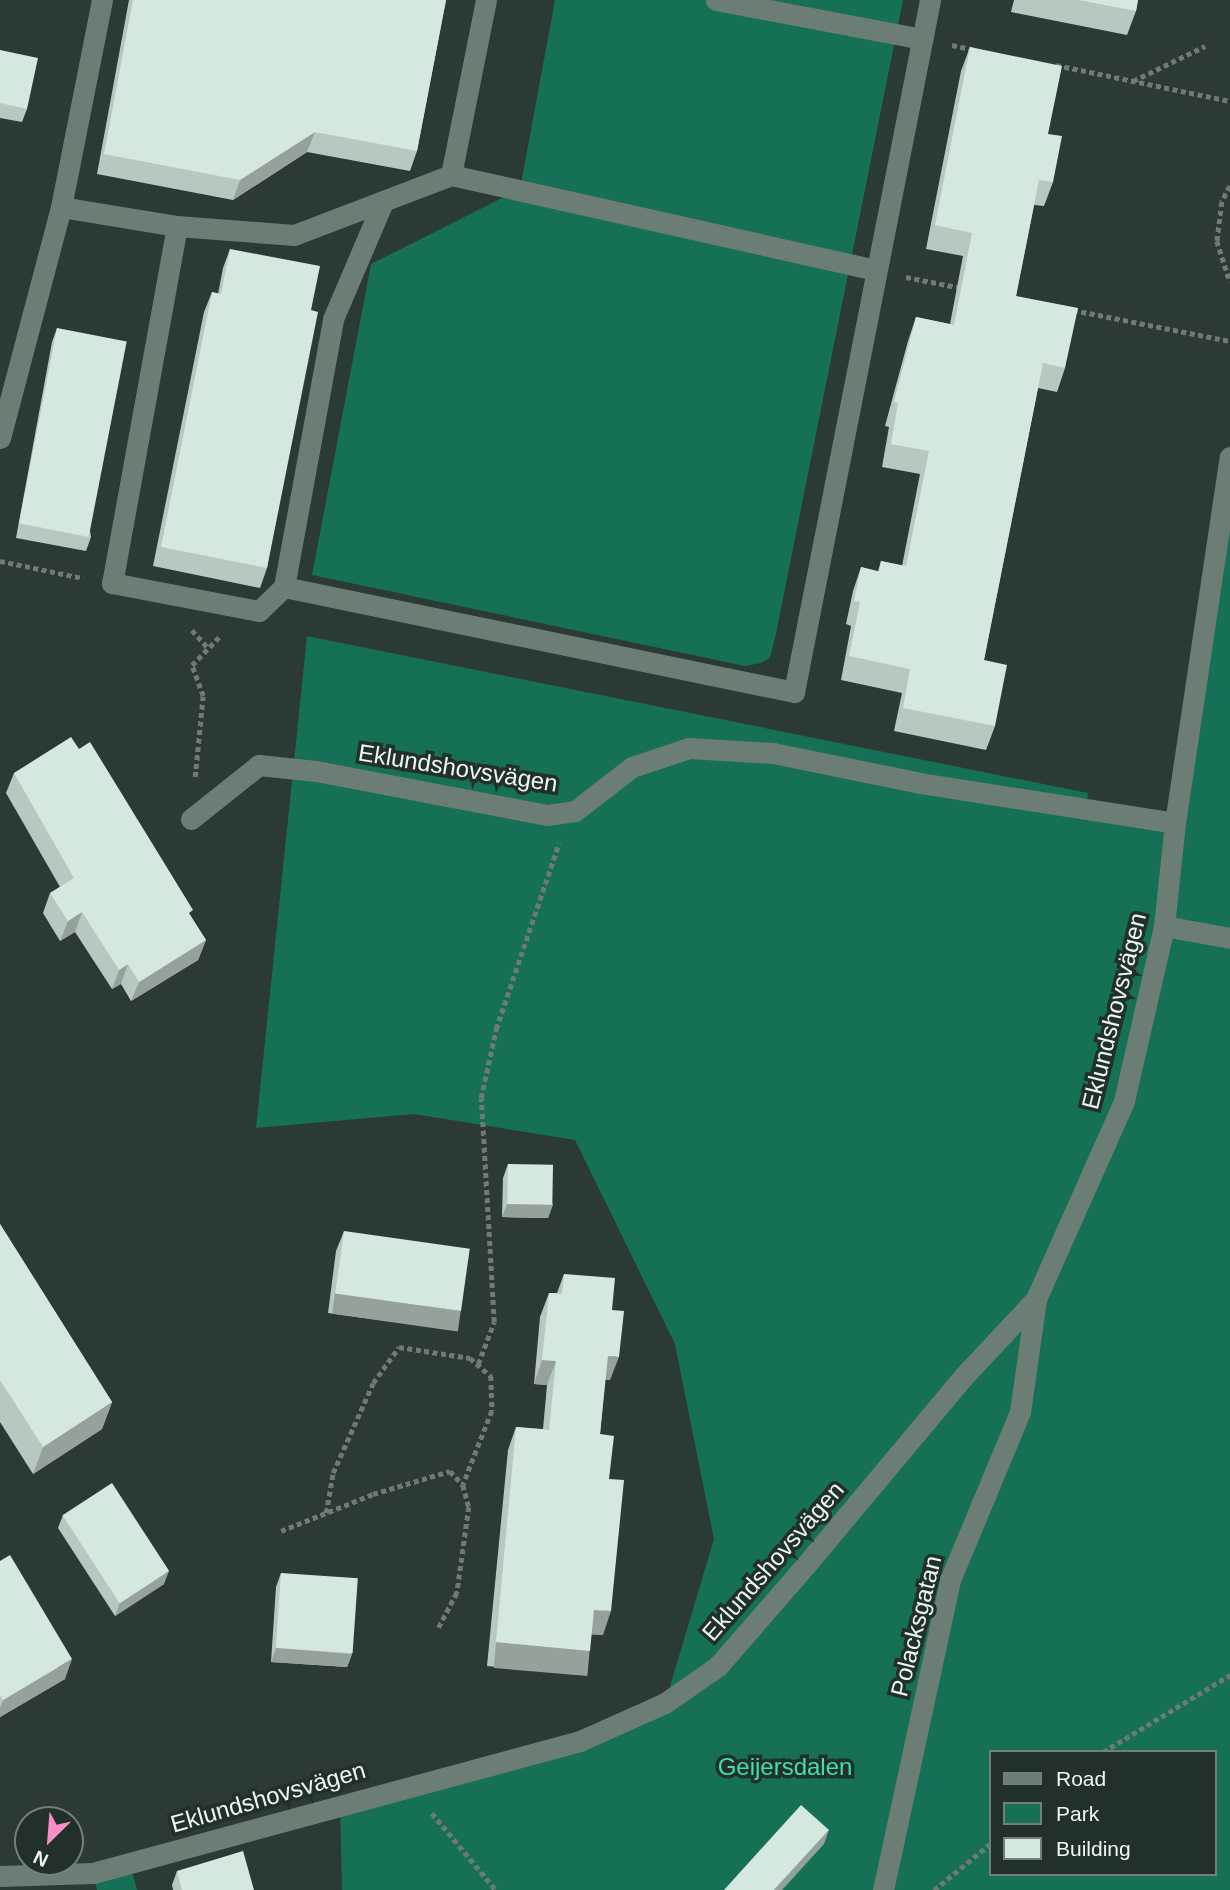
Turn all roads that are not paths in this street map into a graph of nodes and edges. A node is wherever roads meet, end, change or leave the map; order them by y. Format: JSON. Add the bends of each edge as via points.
{"nodes":[{"id":1,"x":102,"y":0,"type":"edge"},
{"id":2,"x":486,"y":0,"type":"edge"},
{"id":3,"x":716,"y":0,"type":"edge"},
{"id":4,"x":930,"y":0,"type":"edge"},
{"id":5,"x":922,"y":39,"type":"junction"},
{"id":6,"x":451,"y":175,"type":"junction"},
{"id":7,"x":382,"y":204,"type":"junction"},
{"id":8,"x":61,"y":207,"type":"junction"},
{"id":9,"x":177,"y":226,"type":"junction"},
{"id":10,"x":876,"y":270,"type":"junction"},
{"id":11,"x":0,"y":438,"type":"edge"},
{"id":12,"x":1230,"y":457,"type":"edge"},
{"id":13,"x":284,"y":587,"type":"junction"},
{"id":14,"x":191,"y":820,"type":"road end"},
{"id":15,"x":1175,"y":823,"type":"junction"},
{"id":16,"x":1164,"y":926,"type":"junction"},
{"id":17,"x":1230,"y":938,"type":"edge"},
{"id":18,"x":1036,"y":1299,"type":"junction"},
{"id":19,"x":0,"y":1876,"type":"edge"},
{"id":20,"x":883,"y":1890,"type":"edge"}],
"edges":[{"from":1,"to":8,"type":"street"},
{"from":2,"to":6,"type":"street"},
{"from":3,"to":5,"type":"street"},
{"from":4,"to":5,"type":"street"},
{"from":5,"to":10,"type":"street"},
{"from":6,"to":7,"type":"street"},
{"from":6,"to":10,"type":"street"},
{"from":7,"to":9,"type":"street","via":[[294,235]]},
{"from":7,"to":13,"type":"street","via":[[333,319]]},
{"from":8,"to":9,"type":"street"},
{"from":8,"to":11,"type":"street"},
{"from":9,"to":13,"type":"street","via":[[112,583],[259,611]]},
{"from":10,"to":13,"type":"street","via":[[794,692]]},
{"from":12,"to":15,"type":"street","name":"Eklundshovsvägen"},
{"from":14,"to":15,"type":"street","name":"Eklundshovsvägen","via":[[259,765],[547,815],[575,811],[632,767],[689,748],[773,753],[920,783]]},
{"from":15,"to":16,"type":"street","name":"Eklundshovsvägen"},
{"from":16,"to":17,"type":"street"},
{"from":16,"to":18,"type":"street","name":"Eklundshovsvägen","via":[[1124,1101]]},
{"from":18,"to":19,"type":"street","name":"Eklundshovsvägen","via":[[963,1377],[718,1665],[665,1703],[580,1741],[408,1784],[105,1870]]},
{"from":18,"to":20,"type":"street","name":"Polacksgatan","via":[[1020,1412],[950,1580]]}]}
